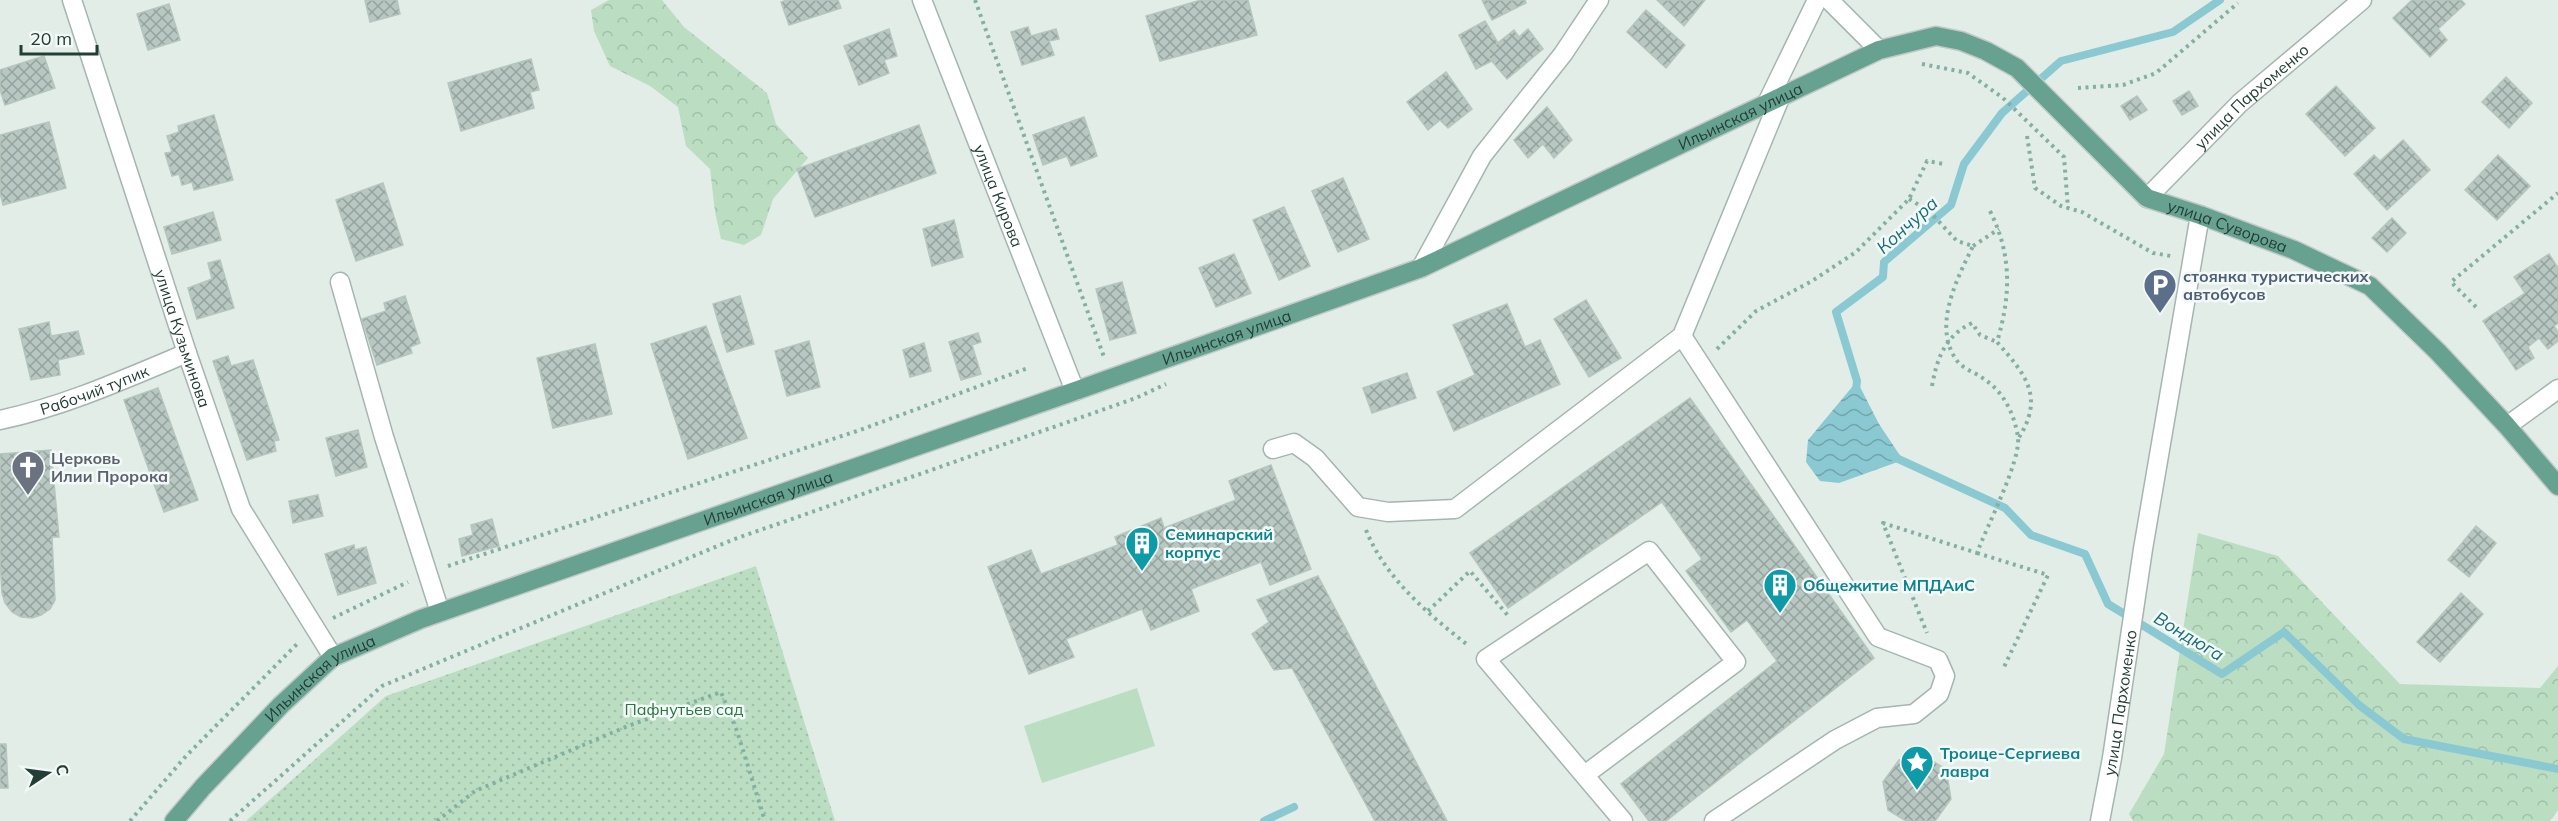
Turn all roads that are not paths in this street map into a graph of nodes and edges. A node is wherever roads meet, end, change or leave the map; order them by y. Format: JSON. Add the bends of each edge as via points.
{"nodes":[{"id":1,"x":72,"y":0,"type":"edge"},
{"id":2,"x":922,"y":0,"type":"edge"},
{"id":3,"x":1599,"y":0,"type":"edge"},
{"id":4,"x":1817,"y":0,"type":"edge"},
{"id":5,"x":1829,"y":0,"type":"edge"},
{"id":6,"x":2362,"y":0,"type":"edge"},
{"id":7,"x":1879,"y":50,"type":"junction"},
{"id":8,"x":1773,"y":101,"type":"junction"},
{"id":9,"x":2055,"y":108,"type":"joint"},
{"id":10,"x":2146,"y":198,"type":"junction"},
{"id":11,"x":2200,"y":215,"type":"junction"},
{"id":12,"x":1420,"y":268,"type":"junction"},
{"id":13,"x":340,"y":282,"type":"dead end"},
{"id":14,"x":1682,"y":336,"type":"junction"},
{"id":15,"x":187,"y":353,"type":"junction"},
{"id":16,"x":2558,"y":389,"type":"edge"},
{"id":17,"x":1075,"y":392,"type":"junction"},
{"id":18,"x":0,"y":420,"type":"edge"},
{"id":19,"x":2507,"y":426,"type":"junction"},
{"id":20,"x":1273,"y":449,"type":"dead end"},
{"id":21,"x":2558,"y":486,"type":"edge"},
{"id":22,"x":440,"y":612,"type":"junction"},
{"id":23,"x":333,"y":657,"type":"junction"},
{"id":24,"x":1586,"y":774,"type":"junction"},
{"id":25,"x":174,"y":821,"type":"edge"},
{"id":26,"x":1623,"y":821,"type":"edge"},
{"id":27,"x":1714,"y":821,"type":"edge"},
{"id":28,"x":2100,"y":821,"type":"edge"}],
"edges":[{"from":1,"to":15,"type":"street","name":"улица Кузьминова"},
{"from":2,"to":17,"type":"street","name":"улица Кирова"},
{"from":3,"to":12,"type":"street","via":[[1563,54],[1482,156]]},
{"from":4,"to":8,"type":"street"},
{"from":5,"to":7,"type":"street"},
{"from":6,"to":10,"type":"street","name":"улица Пархоменко","via":[[2240,103]]},
{"from":7,"to":8,"type":"main road","name":"Ильинская улица"},
{"from":7,"to":9,"type":"main road","name":"Ильинская улица","via":[[1936,36],[1961,41],[2017,68]]},
{"from":8,"to":12,"type":"main road","name":"Ильинская улица"},
{"from":8,"to":14,"type":"street"},
{"from":9,"to":10,"type":"main road","name":"улица Суворова"},
{"from":10,"to":11,"type":"main road","name":"улица Суворова"},
{"from":11,"to":19,"type":"main road","name":"улица Суворова","via":[[2294,250],[2370,286]]},
{"from":11,"to":28,"type":"street","name":"улица Пархоменко"},
{"from":12,"to":17,"type":"main road","name":"Ильинская улица"},
{"from":13,"to":22,"type":"street"},
{"from":14,"to":20,"type":"street","via":[[1455,509],[1388,512],[1358,507],[1315,458],[1294,443]]},
{"from":14,"to":27,"type":"street","via":[[1878,637],[1938,660],[1945,675],[1939,694],[1914,714],[1877,718],[1835,740]]},
{"from":15,"to":18,"type":"street","name":"Рабочий тупик","via":[[96,392]]},
{"from":15,"to":23,"type":"street","name":"улица Кузьминова","via":[[241,509]]},
{"from":16,"to":19,"type":"street"},
{"from":17,"to":22,"type":"main road","name":"Ильинская улица"},
{"from":19,"to":21,"type":"main road","name":"улица Суворова"},
{"from":22,"to":23,"type":"main road","name":"Ильинская улица"},
{"from":23,"to":25,"type":"main road","name":"Ильинская улица","via":[[202,786]]},
{"from":24,"to":24,"type":"street","via":[[1736,662],[1649,551],[1486,659]]},
{"from":24,"to":26,"type":"street"}]}
